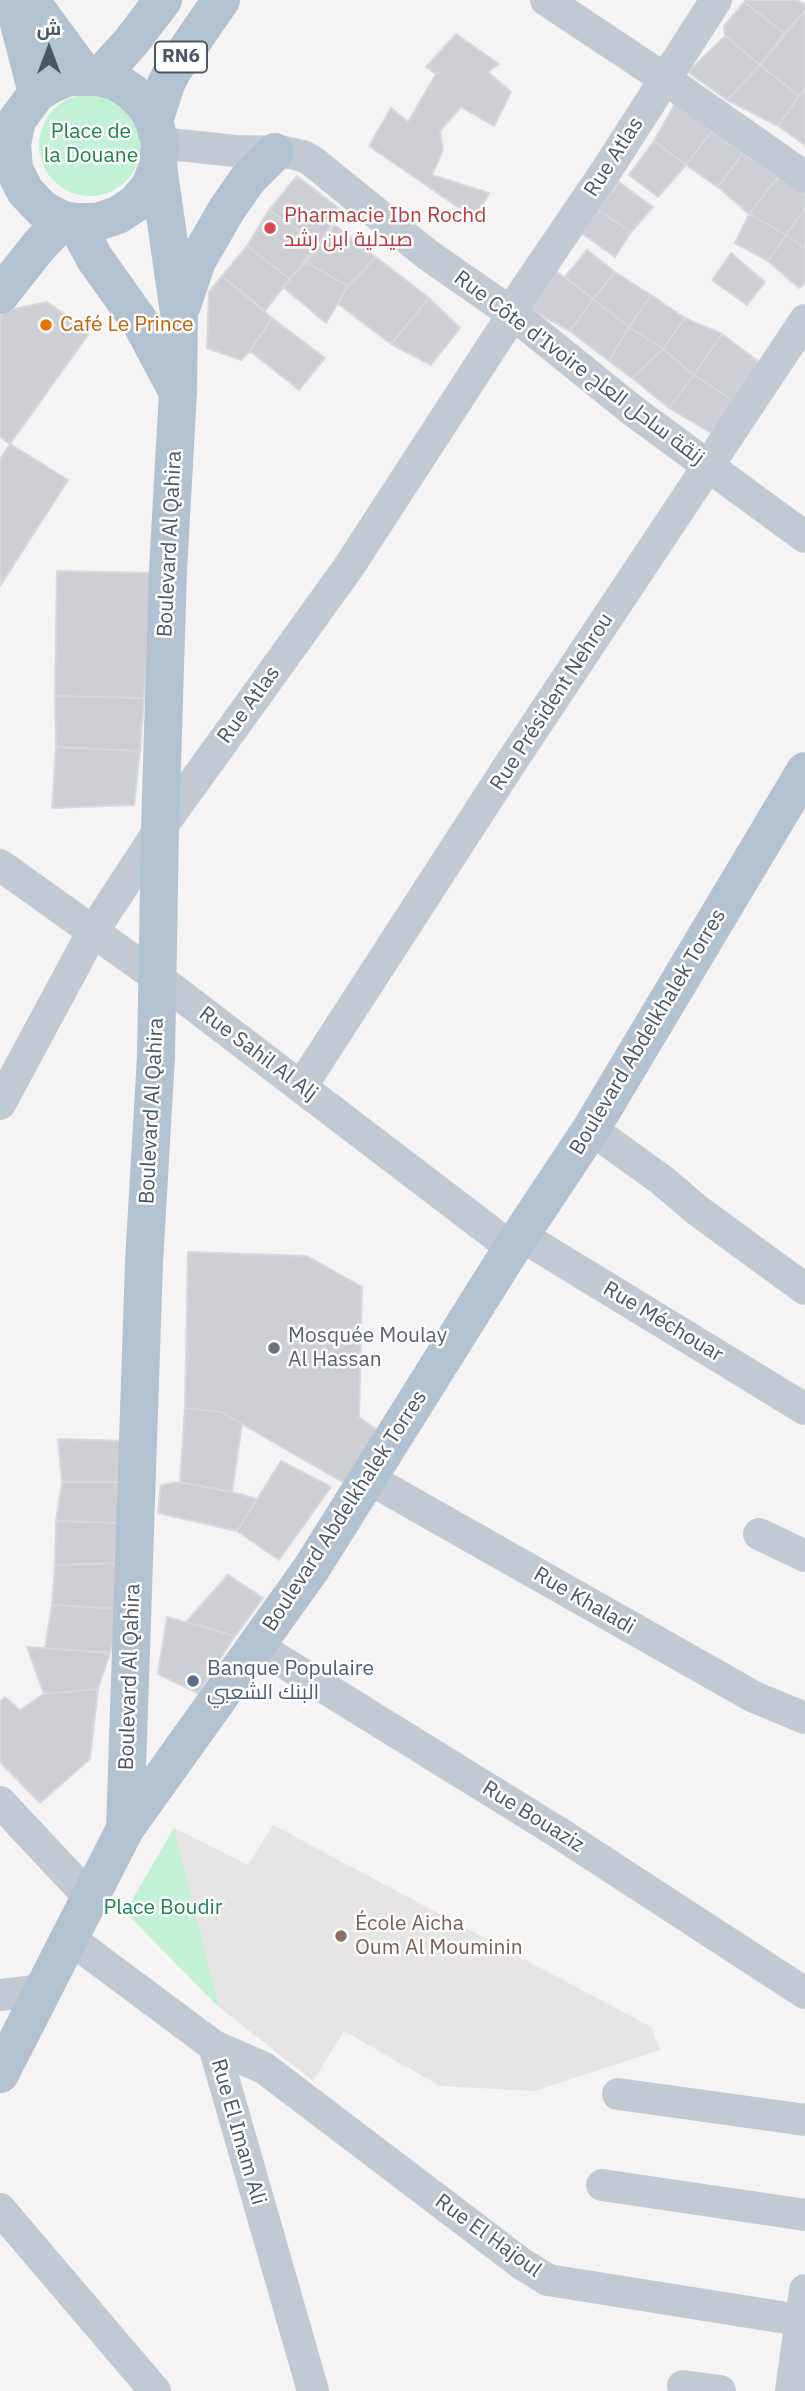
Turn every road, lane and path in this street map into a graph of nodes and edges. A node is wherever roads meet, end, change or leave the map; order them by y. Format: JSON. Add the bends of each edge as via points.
{"nodes":[{"id":1,"x":13,"y":0,"type":"edge"},
{"id":2,"x":30,"y":0,"type":"edge"},
{"id":3,"x":163,"y":0,"type":"edge"},
{"id":4,"x":221,"y":0,"type":"edge"},
{"id":5,"x":546,"y":0,"type":"edge"},
{"id":6,"x":716,"y":0,"type":"edge"},
{"id":7,"x":92,"y":76,"type":"junction"},
{"id":8,"x":665,"y":79,"type":"junction"},
{"id":9,"x":23,"y":95,"type":"edge"},
{"id":10,"x":157,"y":143,"type":"junction"},
{"id":11,"x":275,"y":152,"type":"junction"},
{"id":12,"x":6,"y":165,"type":"edge"},
{"id":13,"x":805,"y":177,"type":"edge"},
{"id":14,"x":69,"y":221,"type":"junction"},
{"id":15,"x":0,"y":295,"type":"edge"},
{"id":16,"x":179,"y":313,"type":"junction"},
{"id":17,"x":511,"y":313,"type":"junction"},
{"id":18,"x":805,"y":320,"type":"edge"},
{"id":19,"x":178,"y":392,"type":"junction"},
{"id":20,"x":709,"y":465,"type":"junction"},
{"id":21,"x":805,"y":537,"type":"edge"},
{"id":22,"x":805,"y":771,"type":"edge"},
{"id":23,"x":160,"y":829,"type":"junction"},
{"id":24,"x":0,"y":865,"type":"edge"},
{"id":25,"x":92,"y":933,"type":"junction"},
{"id":26,"x":158,"y":978,"type":"junction"},
{"id":27,"x":301,"y":1087,"type":"junction"},
{"id":28,"x":0,"y":1104,"type":"edge"},
{"id":29,"x":592,"y":1129,"type":"junction"},
{"id":30,"x":516,"y":1241,"type":"junction"},
{"id":31,"x":805,"y":1289,"type":"edge"},
{"id":32,"x":805,"y":1409,"type":"edge"},
{"id":33,"x":366,"y":1478,"type":"junction"},
{"id":34,"x":759,"y":1534,"type":"dead end"},
{"id":35,"x":805,"y":1556,"type":"edge"},
{"id":36,"x":257,"y":1646,"type":"junction"},
{"id":37,"x":805,"y":1718,"type":"edge"},
{"id":38,"x":0,"y":1802,"type":"edge"},
{"id":39,"x":125,"y":1829,"type":"junction"},
{"id":40,"x":90,"y":1898,"type":"junction"},
{"id":41,"x":69,"y":1938,"type":"junction"},
{"id":42,"x":43,"y":1990,"type":"junction"},
{"id":43,"x":805,"y":1993,"type":"edge"},
{"id":44,"x":0,"y":1995,"type":"edge"},
{"id":45,"x":214,"y":2046,"type":"junction"},
{"id":46,"x":0,"y":2074,"type":"edge"},
{"id":47,"x":618,"y":2094,"type":"dead end"},
{"id":48,"x":805,"y":2120,"type":"edge"},
{"id":49,"x":602,"y":2185,"type":"dead end"},
{"id":50,"x":0,"y":2208,"type":"edge"},
{"id":51,"x":805,"y":2215,"type":"edge"},
{"id":52,"x":803,"y":2310,"type":"edge"},
{"id":53,"x":684,"y":2386,"type":"dead end"},
{"id":54,"x":155,"y":2391,"type":"edge"},
{"id":55,"x":313,"y":2391,"type":"edge"},
{"id":56,"x":720,"y":2391,"type":"edge"},
{"id":57,"x":792,"y":2391,"type":"edge"}],
"edges":[{"from":1,"to":9,"type":"main road"},
{"from":2,"to":7,"type":"main road"},
{"from":3,"to":7,"type":"main road","number":"RN6","via":[[131,42]]},
{"from":4,"to":10,"type":"main road","number":"RN6","via":[[162,94]]},
{"from":5,"to":8,"type":"street"},
{"from":6,"to":8,"type":"street","name":"Rue Atlas"},
{"from":7,"to":9,"type":"main road","via":[[68,77]]},
{"from":7,"to":10,"type":"main road","number":"RN6","via":[[117,82],[145,105]]},
{"from":8,"to":13,"type":"street"},
{"from":8,"to":17,"type":"street","name":"Rue Atlas"},
{"from":9,"to":12,"type":"main road"},
{"from":10,"to":11,"type":"street","name":"Rue Côte d'Ivoire زنقة ساحل العاج"},
{"from":10,"to":14,"type":"main road","number":"RN6","via":[[150,186],[136,203],[97,222]]},
{"from":10,"to":16,"type":"main road","name":"Boulevard Al Qahira"},
{"from":11,"to":16,"type":"main road","via":[[227,209],[197,261]]},
{"from":11,"to":17,"type":"street","name":"Rue Côte d'Ivoire زنقة ساحل العاج","via":[[312,161],[428,255]]},
{"from":12,"to":14,"type":"main road","via":[[41,209]]},
{"from":14,"to":15,"type":"main road","via":[[38,247]]},
{"from":14,"to":19,"type":"main road","via":[[142,325]]},
{"from":16,"to":19,"type":"main road","name":"Boulevard Al Qahira"},
{"from":17,"to":20,"type":"street","name":"Rue Côte d'Ivoire زنقة ساحل العاج"},
{"from":17,"to":23,"type":"street","name":"Rue Atlas","via":[[348,568]]},
{"from":18,"to":20,"type":"street","name":"Rue Président Nehrou"},
{"from":19,"to":23,"type":"main road","name":"Boulevard Al Qahira"},
{"from":20,"to":21,"type":"street","name":"Rue Côte d'Ivoire زنقة ساحل العاج"},
{"from":20,"to":27,"type":"street","name":"Rue Président Nehrou"},
{"from":22,"to":29,"type":"main road","name":"Boulevard Abdelkhalek Torres"},
{"from":23,"to":25,"type":"street","name":"Rue Atlas"},
{"from":23,"to":26,"type":"main road","name":"Boulevard Al Qahira"},
{"from":24,"to":25,"type":"street","name":"Rue Sahil Al Alj"},
{"from":25,"to":26,"type":"street","name":"Rue Sahil Al Alj"},
{"from":25,"to":28,"type":"street","name":"Rue Atlas"},
{"from":26,"to":27,"type":"street","name":"Rue Sahil Al Alj"},
{"from":26,"to":39,"type":"main road","name":"Boulevard Al Qahira"},
{"from":27,"to":30,"type":"street","name":"Rue Sahil Al Alj"},
{"from":29,"to":30,"type":"main road","name":"Boulevard Abdelkhalek Torres"},
{"from":29,"to":31,"type":"street"},
{"from":30,"to":32,"type":"street","name":"Rue Méchouar"},
{"from":30,"to":33,"type":"main road","name":"Boulevard Abdelkhalek Torres"},
{"from":33,"to":36,"type":"main road","name":"Boulevard Abdelkhalek Torres"},
{"from":33,"to":37,"type":"street","name":"Rue Khaladi","via":[[754,1698]]},
{"from":34,"to":35,"type":"street"},
{"from":36,"to":39,"type":"main road","name":"Boulevard Abdelkhalek Torres"},
{"from":36,"to":43,"type":"street","name":"Rue Bouaziz","via":[[556,1831]]},
{"from":38,"to":40,"type":"street"},
{"from":39,"to":40,"type":"main road","name":"Boulevard Abdelkhalek Torres"},
{"from":40,"to":41,"type":"main road","name":"Boulevard Abdelkhalek Torres"},
{"from":41,"to":42,"type":"main road","name":"Boulevard Abdelkhalek Torres"},
{"from":41,"to":45,"type":"street","name":"Rue El Imam Ali"},
{"from":42,"to":44,"type":"street"},
{"from":42,"to":46,"type":"main road","name":"Boulevard Abdelkhalek Torres"},
{"from":45,"to":52,"type":"street","name":"Rue El Hajoul","via":[[264,2068],[548,2280]]},
{"from":45,"to":55,"type":"street","name":"Rue El Imam Ali"},
{"from":47,"to":48,"type":"street"},
{"from":49,"to":51,"type":"street"},
{"from":50,"to":54,"type":"street"},
{"from":52,"to":57,"type":"street"},
{"from":53,"to":56,"type":"street"}]}
